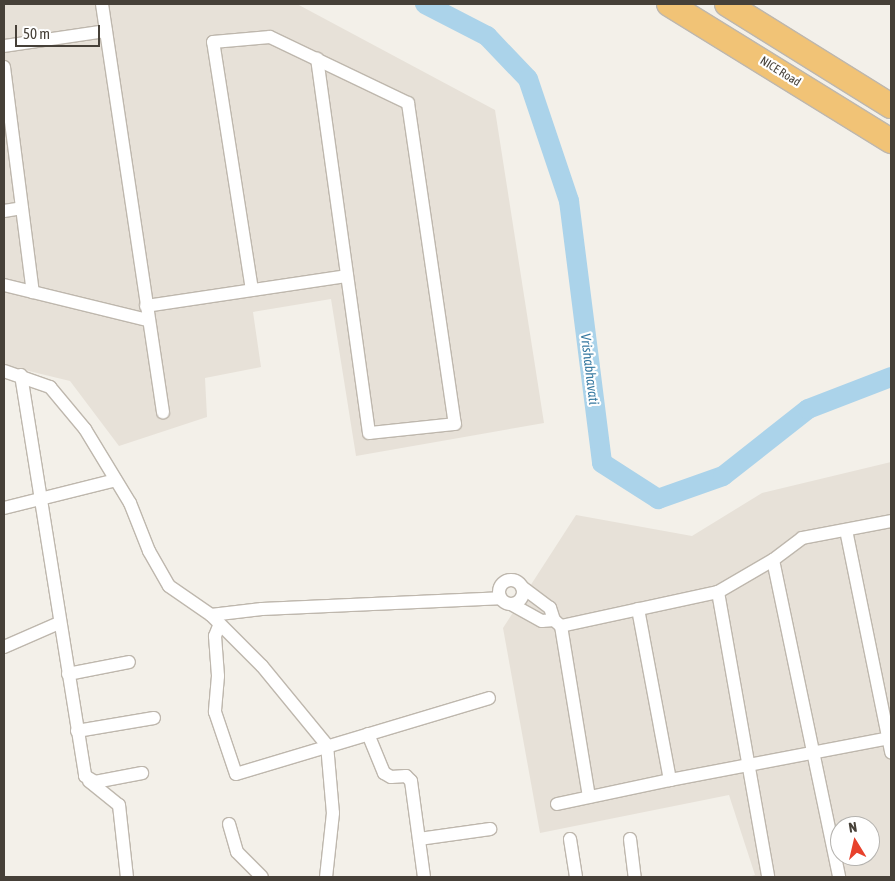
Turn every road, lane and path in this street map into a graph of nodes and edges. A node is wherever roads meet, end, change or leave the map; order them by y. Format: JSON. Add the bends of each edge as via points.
{"nodes":[{"id":1,"x":102,"y":4,"type":"edge"},
{"id":2,"x":669,"y":4,"type":"edge"},
{"id":3,"x":727,"y":4,"type":"edge"},
{"id":4,"x":106,"y":31,"type":"junction"},
{"id":5,"x":4,"y":46,"type":"edge"},
{"id":6,"x":317,"y":59,"type":"junction"},
{"id":7,"x":4,"y":67,"type":"edge"},
{"id":8,"x":891,"y":106,"type":"edge"},
{"id":9,"x":8,"y":133,"type":"edge"},
{"id":10,"x":891,"y":141,"type":"edge"},
{"id":11,"x":22,"y":208,"type":"junction"},
{"id":12,"x":4,"y":211,"type":"edge"},
{"id":13,"x":347,"y":276,"type":"junction"},
{"id":14,"x":4,"y":285,"type":"edge"},
{"id":15,"x":252,"y":290,"type":"junction"},
{"id":16,"x":33,"y":292,"type":"junction"},
{"id":17,"x":146,"y":306,"type":"junction"},
{"id":18,"x":148,"y":320,"type":"junction"},
{"id":19,"x":4,"y":371,"type":"edge"},
{"id":20,"x":21,"y":375,"type":"junction"},
{"id":21,"x":162,"y":412,"type":"dead end"},
{"id":22,"x":116,"y":480,"type":"junction"},
{"id":23,"x":39,"y":501,"type":"junction"},
{"id":24,"x":4,"y":508,"type":"edge"},
{"id":25,"x":891,"y":521,"type":"edge"},
{"id":26,"x":846,"y":530,"type":"junction"},
{"id":27,"x":773,"y":560,"type":"junction"},
{"id":28,"x":522,"y":588,"type":"junction"},
{"id":29,"x":718,"y":592,"type":"junction"},
{"id":30,"x":505,"y":601,"type":"junction"},
{"id":31,"x":638,"y":609,"type":"junction"},
{"id":32,"x":211,"y":615,"type":"junction"},
{"id":33,"x":59,"y":623,"type":"junction"},
{"id":34,"x":558,"y":623,"type":"junction"},
{"id":35,"x":219,"y":626,"type":"junction"},
{"id":36,"x":4,"y":647,"type":"edge"},
{"id":37,"x":129,"y":662,"type":"dead end"},
{"id":38,"x":68,"y":674,"type":"junction"},
{"id":39,"x":489,"y":698,"type":"dead end"},
{"id":40,"x":154,"y":718,"type":"dead end"},
{"id":41,"x":77,"y":731,"type":"junction"},
{"id":42,"x":368,"y":734,"type":"junction"},
{"id":43,"x":890,"y":739,"type":"edge"},
{"id":44,"x":327,"y":745,"type":"junction"},
{"id":45,"x":891,"y":752,"type":"edge"},
{"id":46,"x":815,"y":755,"type":"junction"},
{"id":47,"x":747,"y":767,"type":"junction"},
{"id":48,"x":142,"y":773,"type":"dead end"},
{"id":49,"x":670,"y":780,"type":"junction"},
{"id":50,"x":89,"y":781,"type":"junction"},
{"id":51,"x":590,"y":797,"type":"junction"},
{"id":52,"x":556,"y":804,"type":"dead end"},
{"id":53,"x":229,"y":824,"type":"dead end"},
{"id":54,"x":490,"y":829,"type":"dead end"},
{"id":55,"x":419,"y":839,"type":"junction"},
{"id":56,"x":570,"y":839,"type":"dead end"},
{"id":57,"x":630,"y":839,"type":"dead end"},
{"id":58,"x":128,"y":877,"type":"edge"},
{"id":59,"x":262,"y":877,"type":"edge"},
{"id":60,"x":326,"y":877,"type":"edge"},
{"id":61,"x":424,"y":877,"type":"edge"},
{"id":62,"x":576,"y":877,"type":"edge"},
{"id":63,"x":636,"y":877,"type":"edge"},
{"id":64,"x":768,"y":877,"type":"edge"},
{"id":65,"x":839,"y":877,"type":"edge"}],
"edges":[{"from":1,"to":4,"type":"street"},
{"from":2,"to":10,"type":"highway","name":"NICE Road"},
{"from":3,"to":8,"type":"highway"},
{"from":4,"to":5,"type":"street"},
{"from":4,"to":17,"type":"street"},
{"from":6,"to":13,"type":"street"},
{"from":6,"to":13,"type":"street","via":[[408,103],[455,424],[369,433]]},
{"from":6,"to":15,"type":"street","via":[[270,37],[213,42]]},
{"from":7,"to":9,"type":"street"},
{"from":9,"to":11,"type":"street"},
{"from":11,"to":12,"type":"street"},
{"from":11,"to":16,"type":"street"},
{"from":13,"to":15,"type":"street"},
{"from":14,"to":16,"type":"street"},
{"from":15,"to":17,"type":"street"},
{"from":16,"to":18,"type":"street"},
{"from":17,"to":18,"type":"street"},
{"from":18,"to":21,"type":"street"},
{"from":19,"to":20,"type":"street"},
{"from":20,"to":22,"type":"street","via":[[50,387],[84,429]]},
{"from":20,"to":23,"type":"street"},
{"from":22,"to":23,"type":"street"},
{"from":22,"to":32,"type":"street","via":[[169,586]]},
{"from":23,"to":24,"type":"street"},
{"from":23,"to":33,"type":"street"},
{"from":25,"to":26,"type":"street"},
{"from":26,"to":27,"type":"street","via":[[802,538]]},
{"from":26,"to":43,"type":"street"},
{"from":27,"to":29,"type":"street"},
{"from":27,"to":46,"type":"street"},
{"from":28,"to":30,"type":"street","via":[[521,599]]},
{"from":28,"to":30,"type":"street","via":[[518,582],[506,581],[499,590]]},
{"from":28,"to":34,"type":"street","via":[[550,608]]},
{"from":29,"to":31,"type":"street"},
{"from":29,"to":47,"type":"street"},
{"from":30,"to":32,"type":"street","via":[[262,609]]},
{"from":30,"to":34,"type":"street","via":[[542,621]]},
{"from":31,"to":34,"type":"street"},
{"from":31,"to":49,"type":"street"},
{"from":32,"to":35,"type":"street"},
{"from":33,"to":36,"type":"street"},
{"from":33,"to":38,"type":"street"},
{"from":34,"to":51,"type":"street"},
{"from":35,"to":44,"type":"street","via":[[262,666]]},
{"from":35,"to":44,"type":"street","via":[[215,636],[218,676],[215,712],[236,774]]},
{"from":37,"to":38,"type":"street"},
{"from":38,"to":41,"type":"street"},
{"from":39,"to":42,"type":"street"},
{"from":40,"to":41,"type":"street"},
{"from":41,"to":50,"type":"street","via":[[85,776]]},
{"from":42,"to":44,"type":"street"},
{"from":42,"to":55,"type":"street","via":[[384,773],[391,777],[406,776],[411,781]]},
{"from":43,"to":45,"type":"street"},
{"from":43,"to":46,"type":"street"},
{"from":44,"to":60,"type":"street","via":[[333,812]]},
{"from":46,"to":47,"type":"street"},
{"from":46,"to":65,"type":"street"},
{"from":47,"to":49,"type":"street"},
{"from":47,"to":64,"type":"street"},
{"from":48,"to":50,"type":"street"},
{"from":49,"to":51,"type":"street"},
{"from":50,"to":58,"type":"street","via":[[119,805]]},
{"from":51,"to":52,"type":"street"},
{"from":53,"to":59,"type":"street","via":[[237,852]]},
{"from":54,"to":55,"type":"street"},
{"from":55,"to":61,"type":"street"},
{"from":56,"to":62,"type":"street"},
{"from":57,"to":63,"type":"street"}]}
